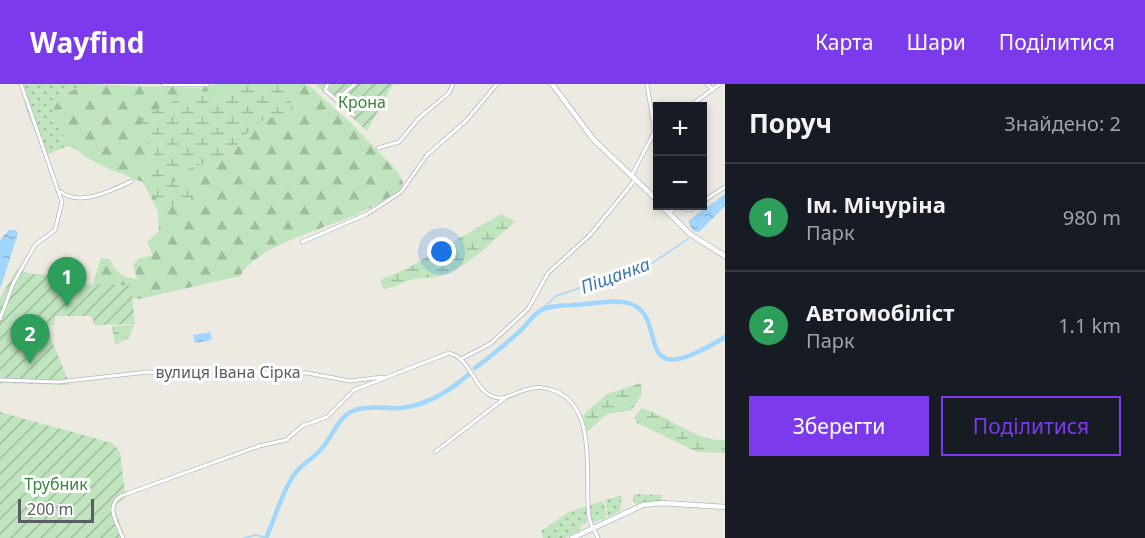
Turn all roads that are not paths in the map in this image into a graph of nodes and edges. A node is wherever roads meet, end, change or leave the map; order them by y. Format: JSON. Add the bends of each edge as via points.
{"nodes":[{"id":1,"x":21,"y":84,"type":"edge"},
{"id":2,"x":164,"y":84,"type":"edge"},
{"id":3,"x":207,"y":84,"type":"edge"},
{"id":4,"x":328,"y":84,"type":"edge"},
{"id":5,"x":355,"y":84,"type":"edge"},
{"id":6,"x":453,"y":84,"type":"edge"},
{"id":7,"x":497,"y":84,"type":"edge"},
{"id":8,"x":552,"y":84,"type":"edge"},
{"id":9,"x":647,"y":84,"type":"edge"},
{"id":10,"x":707,"y":84,"type":"edge"},
{"id":11,"x":720,"y":84,"type":"edge"},
{"id":12,"x":713,"y":90,"type":"junction"},
{"id":13,"x":336,"y":99,"type":"junction"},
{"id":14,"x":696,"y":102,"type":"edge"},
{"id":15,"x":653,"y":112,"type":"edge"},
{"id":16,"x":354,"y":115,"type":"dead end"},
{"id":17,"x":653,"y":133,"type":"edge"},
{"id":18,"x":378,"y":148,"type":"dead end"},
{"id":19,"x":634,"y":177,"type":"junction"},
{"id":20,"x":132,"y":181,"type":"dead end"},
{"id":21,"x":725,"y":187,"type":"edge"},
{"id":22,"x":60,"y":191,"type":"junction"},
{"id":23,"x":653,"y":197,"type":"edge"},
{"id":24,"x":707,"y":199,"type":"edge"},
{"id":25,"x":666,"y":210,"type":"edge"},
{"id":26,"x":672,"y":210,"type":"edge"},
{"id":27,"x":669,"y":213,"type":"junction"},
{"id":28,"x":302,"y":242,"type":"dead end"},
{"id":29,"x":725,"y":256,"type":"edge"},
{"id":30,"x":0,"y":319,"type":"edge"},
{"id":31,"x":461,"y":359,"type":"junction"},
{"id":32,"x":388,"y":376,"type":"junction"},
{"id":33,"x":0,"y":380,"type":"edge"},
{"id":34,"x":505,"y":398,"type":"junction"},
{"id":35,"x":435,"y":452,"type":"dead end"},
{"id":36,"x":725,"y":507,"type":"edge"},
{"id":37,"x":593,"y":528,"type":"junction"},
{"id":38,"x":123,"y":538,"type":"edge"},
{"id":39,"x":572,"y":538,"type":"edge"},
{"id":40,"x":598,"y":538,"type":"edge"}],
"edges":[{"from":1,"to":22,"type":"street"},
{"from":2,"to":3,"type":"street"},
{"from":4,"to":13,"type":"street","via":[[324,88]]},
{"from":5,"to":13,"type":"street"},
{"from":6,"to":18,"type":"street","via":[[449,93],[419,118],[399,142]]},
{"from":7,"to":28,"type":"street","via":[[466,121],[427,155],[401,192],[372,211]]},
{"from":8,"to":19,"type":"street","via":[[593,139]]},
{"from":9,"to":15,"type":"street"},
{"from":10,"to":12,"type":"street"},
{"from":11,"to":12,"type":"street"},
{"from":12,"to":14,"type":"street"},
{"from":13,"to":16,"type":"street"},
{"from":17,"to":19,"type":"street"},
{"from":19,"to":23,"type":"street"},
{"from":19,"to":31,"type":"street","via":[[590,235],[548,273],[528,309],[490,344]]},
{"from":20,"to":22,"type":"street","via":[[112,191],[78,198]]},
{"from":21,"to":24,"type":"street"},
{"from":22,"to":30,"type":"street","via":[[62,202],[55,230],[35,245],[13,284]]},
{"from":25,"to":27,"type":"street"},
{"from":26,"to":27,"type":"street"},
{"from":27,"to":29,"type":"street","via":[[690,234]]},
{"from":31,"to":32,"type":"street","via":[[443,353]]},
{"from":31,"to":34,"type":"street","via":[[488,394]]},
{"from":32,"to":33,"type":"street","name":"вулиця Івана Сірка","via":[[350,381],[307,373],[148,372],[68,380]]},
{"from":32,"to":38,"type":"street","via":[[354,390],[327,417],[302,426],[281,442],[259,446],[121,496],[112,507]]},
{"from":34,"to":35,"type":"street"},
{"from":34,"to":37,"type":"street","via":[[523,389],[549,388],[567,398],[579,412],[588,461],[589,517]]},
{"from":36,"to":37,"type":"street","via":[[642,505]]},
{"from":37,"to":39,"type":"street"},
{"from":37,"to":40,"type":"street"}]}
